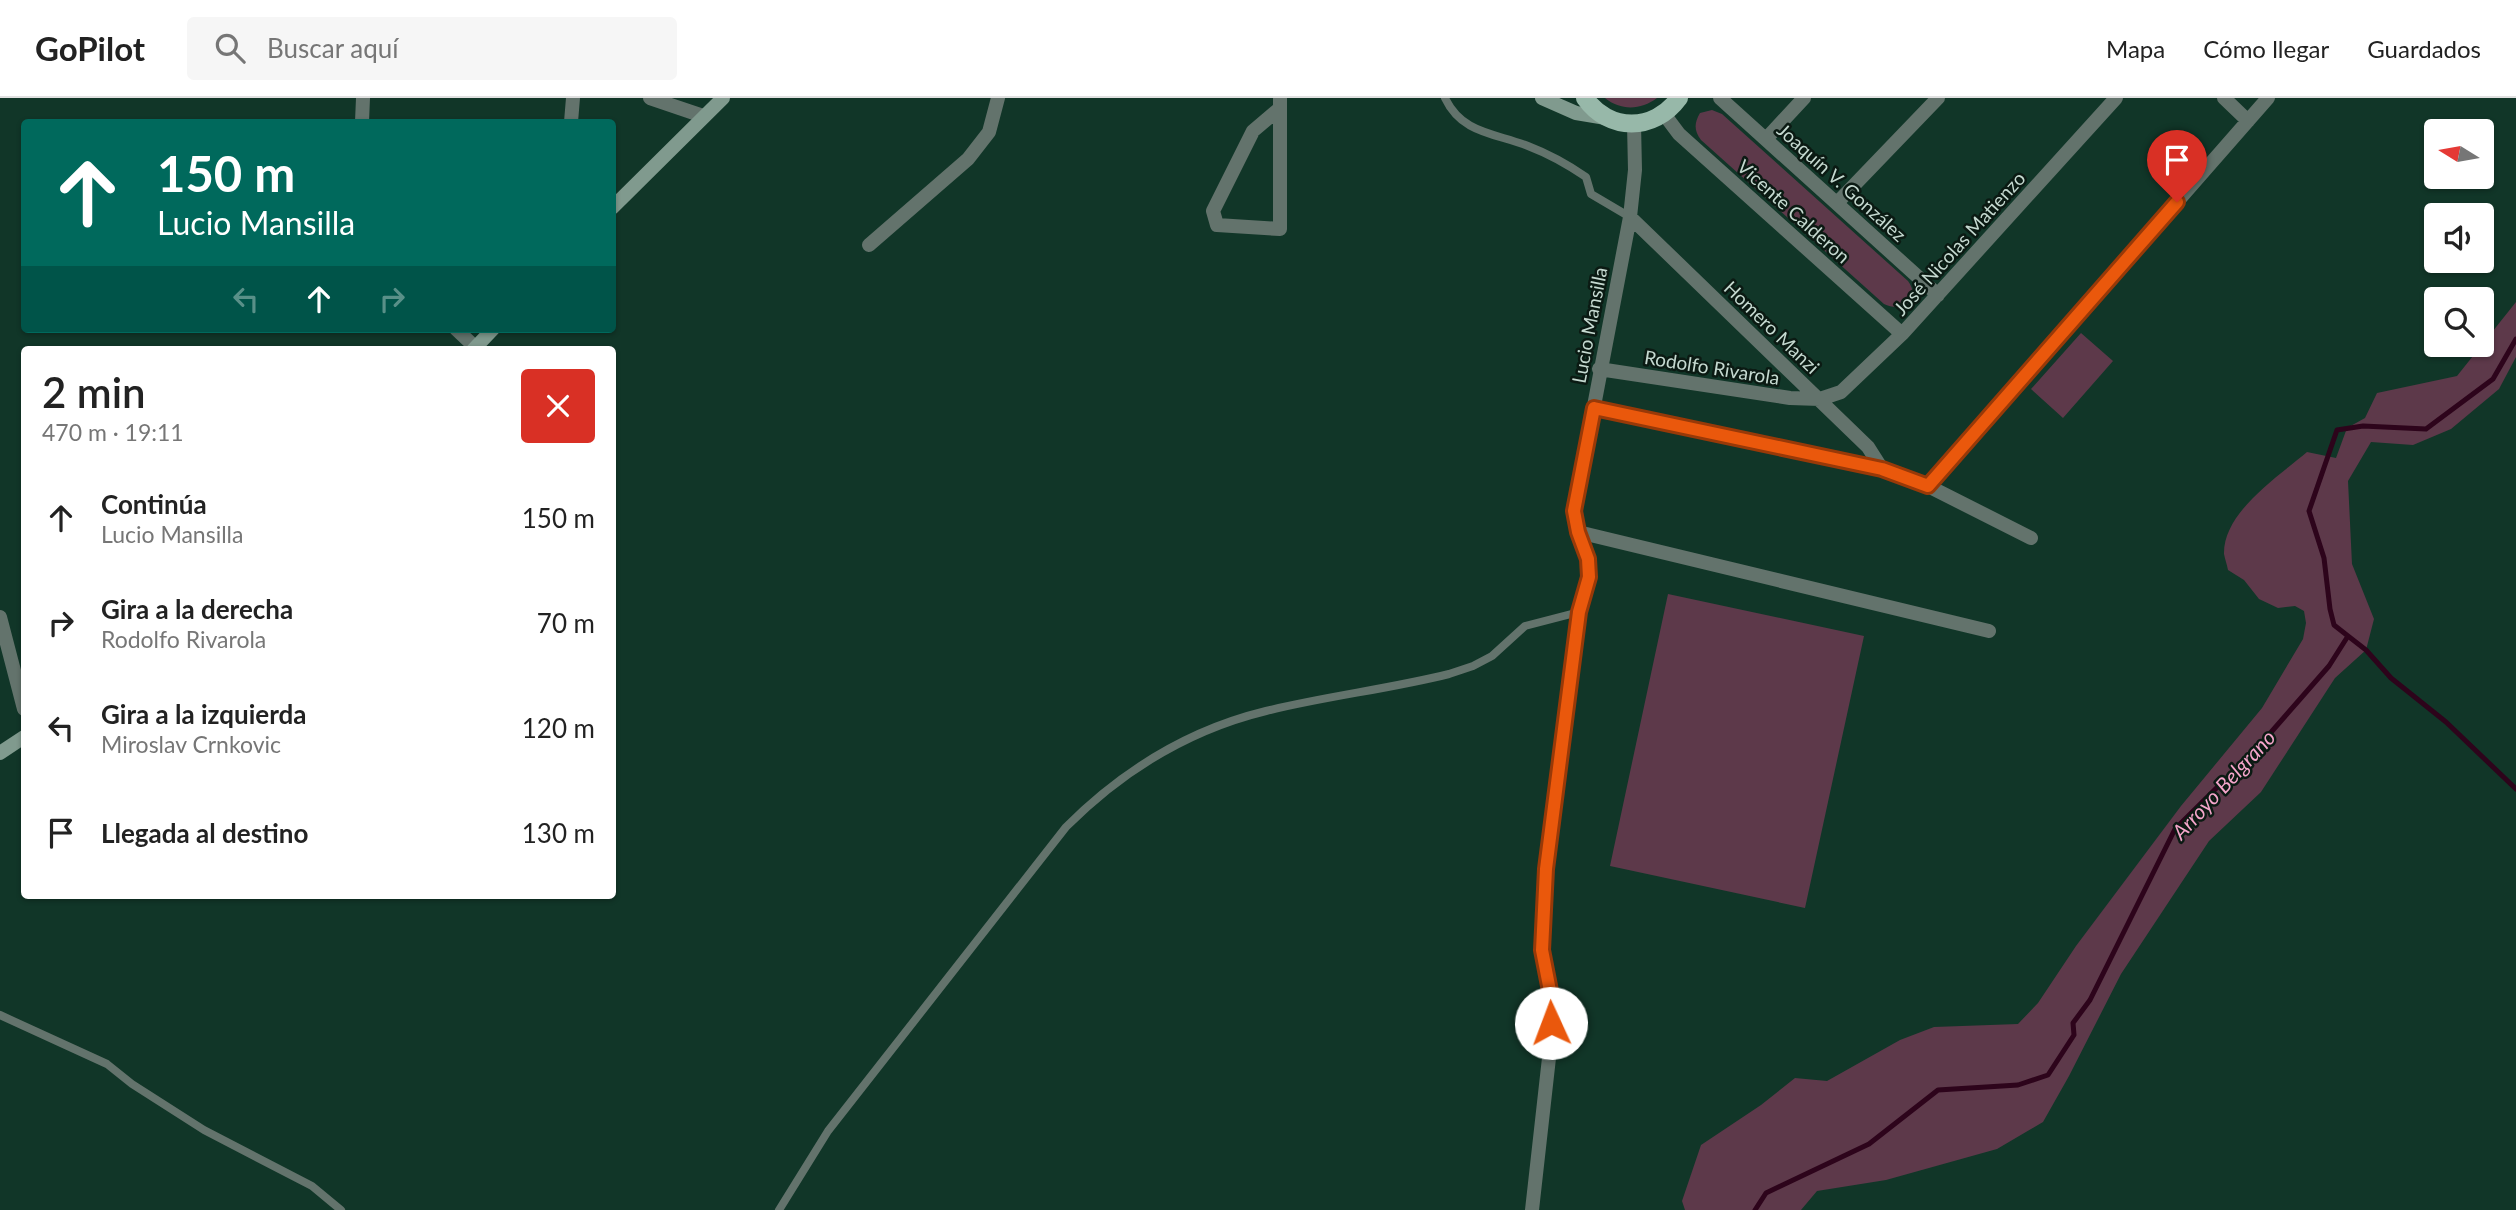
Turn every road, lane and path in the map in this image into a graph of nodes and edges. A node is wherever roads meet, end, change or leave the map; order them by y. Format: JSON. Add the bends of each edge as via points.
{"nodes":[{"id":1,"x":363,"y":98,"type":"edge"},
{"id":2,"x":573,"y":98,"type":"edge"},
{"id":3,"x":650,"y":98,"type":"edge"},
{"id":4,"x":723,"y":98,"type":"edge"},
{"id":5,"x":998,"y":98,"type":"edge"},
{"id":6,"x":1445,"y":98,"type":"edge"},
{"id":7,"x":1542,"y":98,"type":"edge"},
{"id":8,"x":1585,"y":98,"type":"edge"},
{"id":9,"x":1679,"y":98,"type":"edge"},
{"id":10,"x":1720,"y":98,"type":"edge"},
{"id":11,"x":1804,"y":98,"type":"edge"},
{"id":12,"x":1938,"y":98,"type":"edge"},
{"id":13,"x":2116,"y":98,"type":"edge"},
{"id":14,"x":2224,"y":98,"type":"edge"},
{"id":15,"x":2268,"y":98,"type":"edge"},
{"id":16,"x":1280,"y":104,"type":"edge"},
{"id":17,"x":1664,"y":114,"type":"junction"},
{"id":18,"x":703,"y":116,"type":"junction"},
{"id":19,"x":1607,"y":118,"type":"junction"},
{"id":20,"x":362,"y":119,"type":"edge"},
{"id":21,"x":571,"y":119,"type":"edge"},
{"id":22,"x":2248,"y":121,"type":"junction"},
{"id":23,"x":1634,"y":124,"type":"junction"},
{"id":24,"x":1766,"y":139,"type":"junction"},
{"id":25,"x":1837,"y":203,"type":"junction"},
{"id":26,"x":616,"y":204,"type":"edge"},
{"id":27,"x":1630,"y":217,"type":"junction"},
{"id":28,"x":869,"y":245,"type":"dead end"},
{"id":29,"x":1938,"y":295,"type":"junction"},
{"id":30,"x":490,"y":333,"type":"edge"},
{"id":31,"x":1902,"y":334,"type":"junction"},
{"id":32,"x":477,"y":346,"type":"edge"},
{"id":33,"x":1599,"y":369,"type":"junction"},
{"id":34,"x":1819,"y":398,"type":"junction"},
{"id":35,"x":1594,"y":408,"type":"junction"},
{"id":36,"x":1882,"y":469,"type":"junction"},
{"id":37,"x":1928,"y":486,"type":"junction"},
{"id":38,"x":1578,"y":532,"type":"junction"},
{"id":39,"x":2031,"y":538,"type":"dead end"},
{"id":40,"x":1579,"y":612,"type":"junction"},
{"id":41,"x":0,"y":617,"type":"edge"},
{"id":42,"x":1989,"y":631,"type":"dead end"},
{"id":43,"x":21,"y":698,"type":"edge"},
{"id":44,"x":21,"y":739,"type":"edge"},
{"id":45,"x":0,"y":753,"type":"edge"},
{"id":46,"x":0,"y":1015,"type":"edge"},
{"id":47,"x":341,"y":1210,"type":"edge"},
{"id":48,"x":779,"y":1210,"type":"edge"},
{"id":49,"x":1532,"y":1210,"type":"edge"}],
"edges":[{"from":1,"to":20,"type":"street"},
{"from":2,"to":21,"type":"street"},
{"from":3,"to":18,"type":"street"},
{"from":4,"to":18,"type":"street"},
{"from":5,"to":28,"type":"street","via":[[989,132],[968,159]]},
{"from":6,"to":27,"type":"lane","via":[[1451,111],[1467,125],[1560,160],[1587,177],[1591,194]]},
{"from":7,"to":19,"type":"street","via":[[1576,113]]},
{"from":8,"to":19,"type":"main road"},
{"from":9,"to":17,"type":"main road"},
{"from":10,"to":24,"type":"street","name":"Joaquín V. González"},
{"from":11,"to":24,"type":"street"},
{"from":12,"to":25,"type":"street"},
{"from":13,"to":29,"type":"street","name":"José Nicolas Matienzo"},
{"from":14,"to":22,"type":"street"},
{"from":15,"to":22,"type":"street"},
{"from":16,"to":16,"type":"street","via":[[1253,131],[1213,211],[1217,225],[1280,229]]},
{"from":17,"to":23,"type":"main road"},
{"from":17,"to":31,"type":"street","name":"Vicente Calderon","via":[[1679,134]]},
{"from":18,"to":26,"type":"street"},
{"from":19,"to":23,"type":"main road"},
{"from":22,"to":37,"type":"street"},
{"from":23,"to":27,"type":"street","name":"Lucio Mansilla"},
{"from":24,"to":25,"type":"street","name":"Joaquín V. González"},
{"from":25,"to":29,"type":"street","name":"Joaquín V. González"},
{"from":27,"to":33,"type":"street","name":"Lucio Mansilla"},
{"from":27,"to":34,"type":"street","name":"Homero Manzi"},
{"from":29,"to":31,"type":"street","name":"José Nicolas Matienzo"},
{"from":30,"to":32,"type":"street"},
{"from":31,"to":34,"type":"street","name":"José Nicolas Matienzo","via":[[1841,392]]},
{"from":33,"to":34,"type":"street","name":"Rodolfo Rivarola","via":[[1763,395]]},
{"from":33,"to":35,"type":"street","name":"Lucio Mansilla"},
{"from":34,"to":36,"type":"street","name":"Homero Manzi","via":[[1868,447]]},
{"from":35,"to":36,"type":"street"},
{"from":35,"to":38,"type":"street","name":"Lucio Mansilla","via":[[1574,511]]},
{"from":36,"to":37,"type":"street"},
{"from":37,"to":39,"type":"street"},
{"from":38,"to":40,"type":"street","name":"Lucio Mansilla","via":[[1589,577]]},
{"from":38,"to":42,"type":"street"},
{"from":40,"to":48,"type":"lane","via":[[1525,626],[1492,656],[1449,674],[1265,711],[1226,724],[1143,762],[1097,796],[1066,827],[828,1131]]},
{"from":40,"to":49,"type":"street","name":"Lucio Mansilla","via":[[1546,869],[1542,950],[1551,996],[1550,1049]]},
{"from":41,"to":43,"type":"street"},
{"from":44,"to":45,"type":"street"},
{"from":46,"to":47,"type":"lane","via":[[107,1065],[204,1130],[312,1186]]}]}
